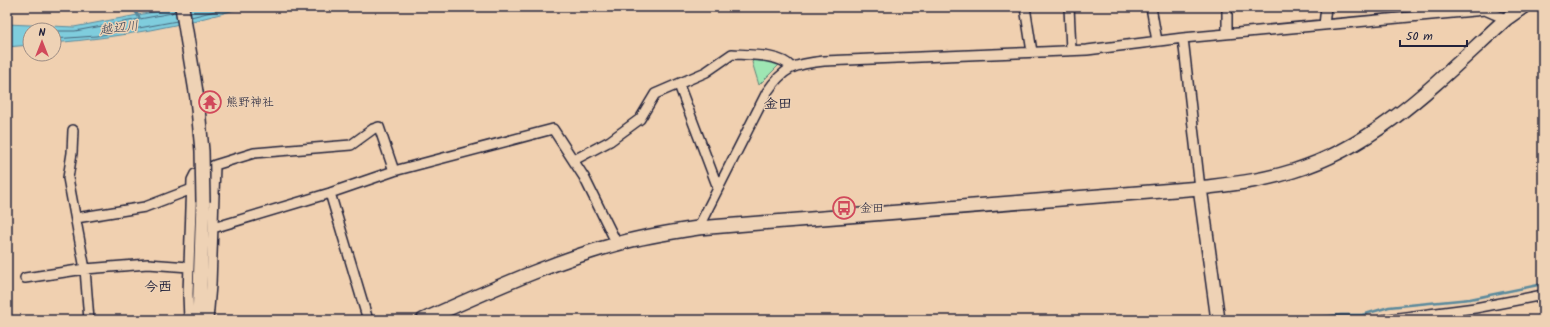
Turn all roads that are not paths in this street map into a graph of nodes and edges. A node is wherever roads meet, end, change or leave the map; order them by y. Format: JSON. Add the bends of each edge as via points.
{"nodes":[{"id":1,"x":182,"y":7,"type":"edge"},
{"id":2,"x":1025,"y":7,"type":"edge"},
{"id":3,"x":1069,"y":7,"type":"edge"},
{"id":4,"x":1151,"y":7,"type":"edge"},
{"id":5,"x":1227,"y":7,"type":"edge"},
{"id":6,"x":1326,"y":7,"type":"edge"},
{"id":7,"x":1523,"y":7,"type":"edge"},
{"id":8,"x":1506,"y":20,"type":"junction"},
{"id":9,"x":1324,"y":25,"type":"junction"},
{"id":10,"x":1227,"y":34,"type":"junction"},
{"id":11,"x":1183,"y":38,"type":"junction"},
{"id":12,"x":1157,"y":41,"type":"junction"},
{"id":13,"x":1071,"y":50,"type":"junction"},
{"id":14,"x":1032,"y":52,"type":"junction"},
{"id":15,"x":791,"y":67,"type":"junction"},
{"id":16,"x":679,"y":84,"type":"junction"},
{"id":17,"x":73,"y":130,"type":"dead end"},
{"id":18,"x":574,"y":160,"type":"junction"},
{"id":19,"x":215,"y":165,"type":"junction"},
{"id":20,"x":394,"y":171,"type":"junction"},
{"id":21,"x":718,"y":188,"type":"junction"},
{"id":22,"x":1200,"y":188,"type":"junction"},
{"id":23,"x":192,"y":189,"type":"junction"},
{"id":24,"x":330,"y":193,"type":"junction"},
{"id":25,"x":76,"y":218,"type":"junction"},
{"id":26,"x":213,"y":228,"type":"junction"},
{"id":27,"x":698,"y":228,"type":"junction"},
{"id":28,"x":616,"y":244,"type":"junction"},
{"id":29,"x":189,"y":267,"type":"junction"},
{"id":30,"x":85,"y":269,"type":"junction"},
{"id":31,"x":25,"y":278,"type":"dead end"},
{"id":32,"x":1543,"y":295,"type":"edge"},
{"id":33,"x":89,"y":320,"type":"edge"},
{"id":34,"x":189,"y":320,"type":"edge"},
{"id":35,"x":199,"y":320,"type":"edge"},
{"id":36,"x":208,"y":320,"type":"edge"},
{"id":37,"x":368,"y":320,"type":"edge"},
{"id":38,"x":423,"y":320,"type":"edge"},
{"id":39,"x":1218,"y":320,"type":"edge"},
{"id":40,"x":1383,"y":320,"type":"edge"}],
"edges":[{"from":1,"to":35,"type":"street","bridge":true,"via":[[197,98],[202,151]]},
{"from":2,"to":14,"type":"street"},
{"from":3,"to":13,"type":"street"},
{"from":4,"to":12,"type":"street"},
{"from":5,"to":10,"type":"street"},
{"from":6,"to":9,"type":"street"},
{"from":7,"to":8,"type":"street"},
{"from":8,"to":9,"type":"street","via":[[1484,10]]},
{"from":8,"to":22,"type":"street","via":[[1404,111],[1345,150],[1273,177]]},
{"from":9,"to":10,"type":"street"},
{"from":10,"to":11,"type":"street"},
{"from":11,"to":12,"type":"street"},
{"from":11,"to":22,"type":"street"},
{"from":12,"to":13,"type":"street"},
{"from":13,"to":14,"type":"street"},
{"from":14,"to":15,"type":"street","via":[[803,63]]},
{"from":15,"to":16,"type":"street","via":[[779,59],[732,54],[706,72]]},
{"from":15,"to":21,"type":"street","via":[[779,76],[767,92]]},
{"from":16,"to":18,"type":"street","via":[[655,94],[640,119],[610,141]]},
{"from":16,"to":21,"type":"street"},
{"from":17,"to":25,"type":"street","via":[[68,178]]},
{"from":18,"to":20,"type":"street","via":[[553,129]]},
{"from":18,"to":28,"type":"street","via":[[598,202]]},
{"from":19,"to":20,"type":"street","via":[[254,153],[351,146],[379,127]]},
{"from":19,"to":23,"type":"street","via":[[195,174]]},
{"from":19,"to":26,"type":"street"},
{"from":20,"to":24,"type":"street"},
{"from":21,"to":27,"type":"street"},
{"from":22,"to":27,"type":"street"},
{"from":22,"to":39,"type":"street"},
{"from":23,"to":25,"type":"street","via":[[145,206]]},
{"from":23,"to":29,"type":"street"},
{"from":24,"to":26,"type":"street"},
{"from":24,"to":37,"type":"street"},
{"from":25,"to":30,"type":"street"},
{"from":26,"to":36,"type":"street"},
{"from":27,"to":28,"type":"street"},
{"from":28,"to":38,"type":"street","via":[[523,277]]},
{"from":29,"to":30,"type":"street","via":[[148,264]]},
{"from":29,"to":34,"type":"street"},
{"from":30,"to":31,"type":"street"},
{"from":30,"to":33,"type":"street"},
{"from":32,"to":40,"type":"street","via":[[1476,308]]}]}
